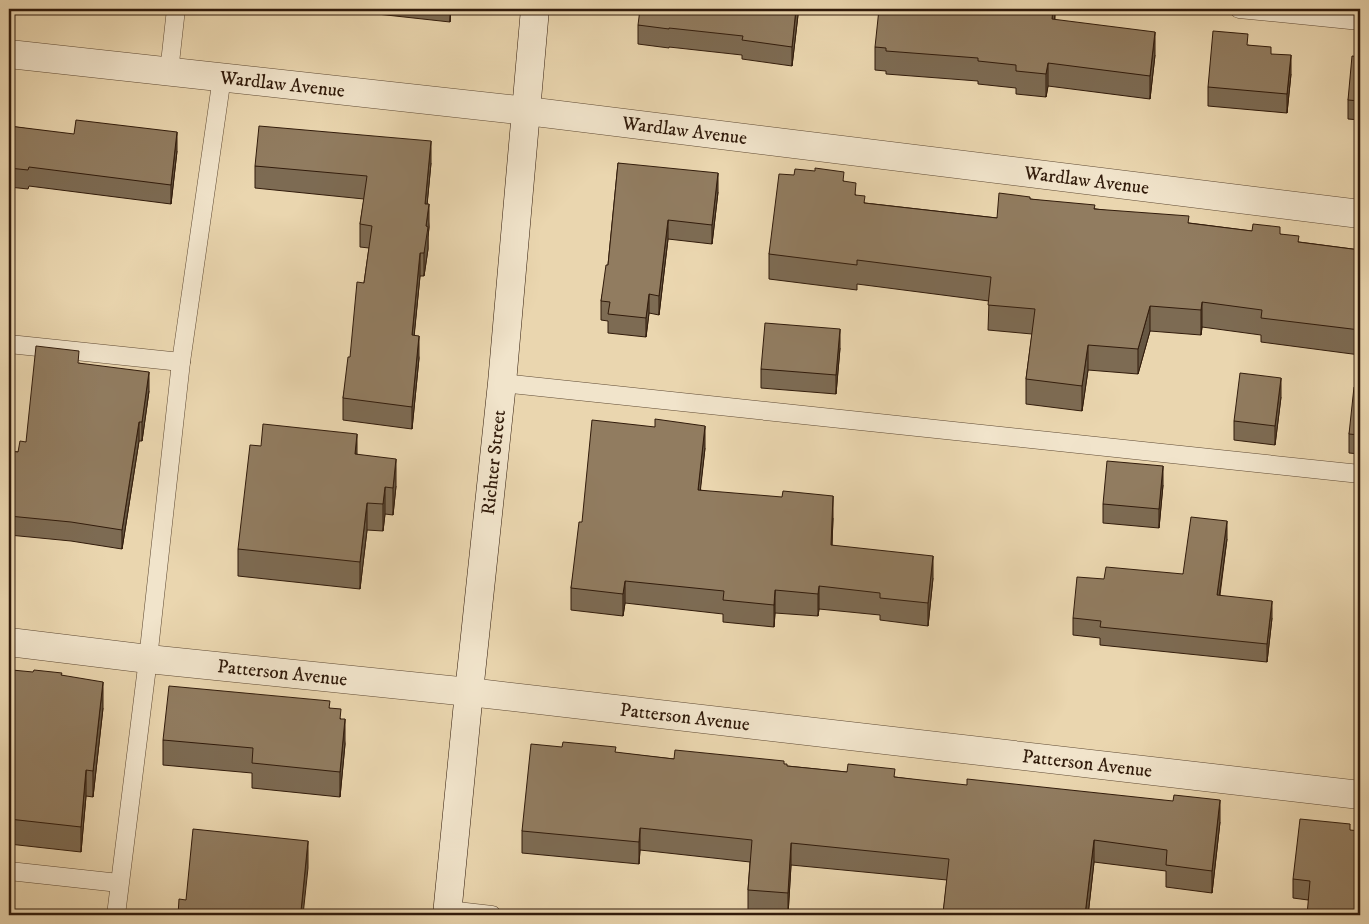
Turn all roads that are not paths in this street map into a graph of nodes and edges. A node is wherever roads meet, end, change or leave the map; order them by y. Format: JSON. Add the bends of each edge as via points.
{"nodes":[{"id":1,"x":176,"y":9,"type":"edge"},
{"id":2,"x":535,"y":9,"type":"edge"},
{"id":3,"x":1239,"y":9,"type":"edge"},
{"id":4,"x":1360,"y":21,"type":"edge"},
{"id":5,"x":9,"y":54,"type":"edge"},
{"id":6,"x":168,"y":72,"type":"junction"},
{"id":7,"x":222,"y":77,"type":"junction"},
{"id":8,"x":527,"y":110,"type":"junction"},
{"id":9,"x":1360,"y":214,"type":"edge"},
{"id":10,"x":9,"y":344,"type":"edge"},
{"id":11,"x":181,"y":362,"type":"junction"},
{"id":12,"x":502,"y":383,"type":"junction"},
{"id":13,"x":1360,"y":474,"type":"edge"},
{"id":14,"x":9,"y":642,"type":"edge"},
{"id":15,"x":148,"y":659,"type":"junction"},
{"id":16,"x":469,"y":692,"type":"junction"},
{"id":17,"x":1360,"y":795,"type":"edge"},
{"id":18,"x":9,"y":871,"type":"edge"},
{"id":19,"x":119,"y":883,"type":"junction"},
{"id":20,"x":447,"y":913,"type":"edge"},
{"id":21,"x":116,"y":915,"type":"edge"},
{"id":22,"x":492,"y":915,"type":"edge"}],
"edges":[{"from":1,"to":6,"type":"lane"},
{"from":2,"to":8,"type":"street","name":"Richter Street"},
{"from":3,"to":4,"type":"lane"},
{"from":5,"to":6,"type":"street","name":"Wardlaw Avenue"},
{"from":6,"to":7,"type":"street","name":"Wardlaw Avenue"},
{"from":7,"to":8,"type":"street","name":"Wardlaw Avenue"},
{"from":7,"to":11,"type":"lane"},
{"from":8,"to":9,"type":"street","name":"Wardlaw Avenue"},
{"from":8,"to":12,"type":"street","name":"Richter Street"},
{"from":10,"to":11,"type":"lane"},
{"from":11,"to":15,"type":"lane"},
{"from":12,"to":13,"type":"lane"},
{"from":12,"to":16,"type":"street","name":"Richter Street"},
{"from":14,"to":15,"type":"street","name":"Patterson Avenue"},
{"from":15,"to":16,"type":"street","name":"Patterson Avenue"},
{"from":15,"to":19,"type":"lane"},
{"from":16,"to":17,"type":"street","name":"Patterson Avenue"},
{"from":16,"to":20,"type":"street","name":"Richter Street"},
{"from":18,"to":19,"type":"lane"},
{"from":19,"to":21,"type":"lane"},
{"from":20,"to":22,"type":"lane"}]}
